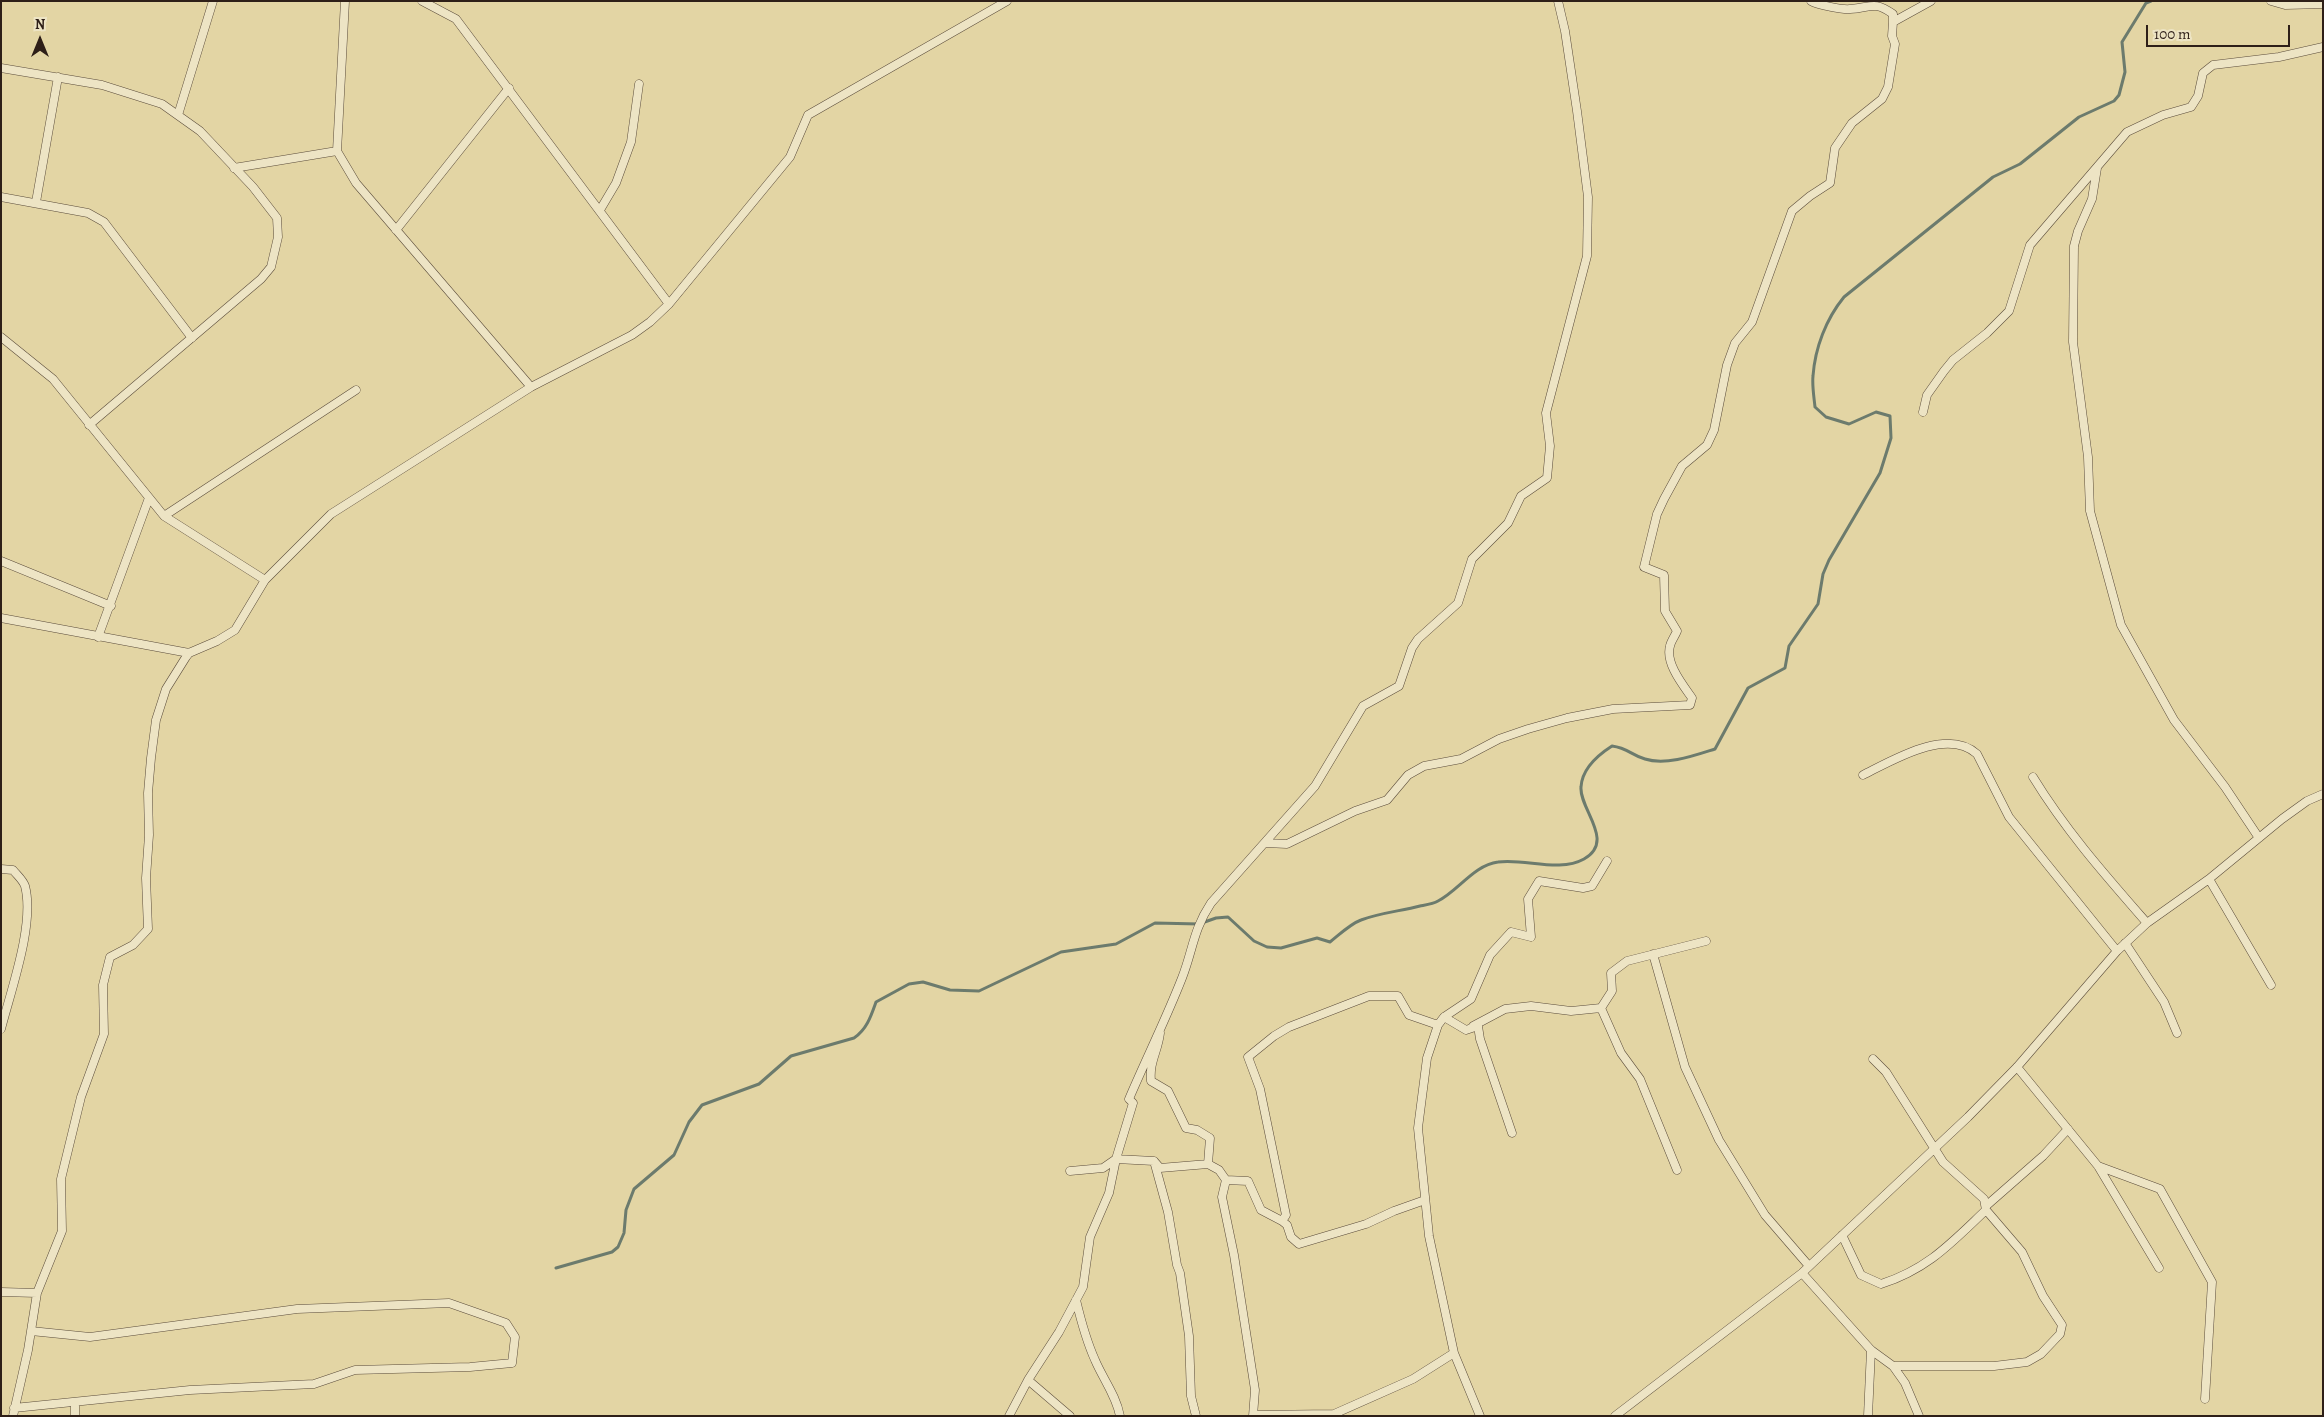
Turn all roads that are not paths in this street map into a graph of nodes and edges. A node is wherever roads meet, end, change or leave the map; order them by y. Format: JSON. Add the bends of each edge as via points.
{"nodes":[{"id":1,"x":213,"y":1,"type":"edge"},
{"id":2,"x":345,"y":1,"type":"edge"},
{"id":3,"x":422,"y":1,"type":"edge"},
{"id":4,"x":1007,"y":1,"type":"edge"},
{"id":5,"x":1558,"y":1,"type":"edge"},
{"id":6,"x":1811,"y":1,"type":"edge"},
{"id":7,"x":1931,"y":1,"type":"edge"},
{"id":8,"x":2271,"y":1,"type":"edge"},
{"id":9,"x":2323,"y":4,"type":"edge"},
{"id":10,"x":1893,"y":22,"type":"junction"},
{"id":11,"x":2323,"y":47,"type":"edge"},
{"id":12,"x":1,"y":68,"type":"edge"},
{"id":13,"x":58,"y":77,"type":"junction"},
{"id":14,"x":639,"y":84,"type":"dead end"},
{"id":15,"x":509,"y":88,"type":"junction"},
{"id":16,"x":178,"y":116,"type":"junction"},
{"id":17,"x":337,"y":151,"type":"junction"},
{"id":18,"x":234,"y":168,"type":"junction"},
{"id":19,"x":2098,"y":168,"type":"junction"},
{"id":20,"x":1,"y":197,"type":"edge"},
{"id":21,"x":36,"y":202,"type":"junction"},
{"id":22,"x":600,"y":210,"type":"junction"},
{"id":23,"x":396,"y":230,"type":"junction"},
{"id":24,"x":669,"y":304,"type":"junction"},
{"id":25,"x":1,"y":337,"type":"edge"},
{"id":26,"x":192,"y":338,"type":"junction"},
{"id":27,"x":532,"y":387,"type":"junction"},
{"id":28,"x":356,"y":390,"type":"dead end"},
{"id":29,"x":1923,"y":412,"type":"dead end"},
{"id":30,"x":89,"y":424,"type":"junction"},
{"id":31,"x":150,"y":498,"type":"junction"},
{"id":32,"x":164,"y":516,"type":"junction"},
{"id":33,"x":1,"y":560,"type":"edge"},
{"id":34,"x":264,"y":580,"type":"junction"},
{"id":35,"x":111,"y":606,"type":"junction"},
{"id":36,"x":1,"y":618,"type":"edge"},
{"id":37,"x":98,"y":637,"type":"junction"},
{"id":38,"x":190,"y":653,"type":"junction"},
{"id":39,"x":1863,"y":774,"type":"dead end"},
{"id":40,"x":2033,"y":777,"type":"dead end"},
{"id":41,"x":2323,"y":794,"type":"edge"},
{"id":42,"x":2259,"y":838,"type":"junction"},
{"id":43,"x":1266,"y":843,"type":"junction"},
{"id":44,"x":1607,"y":862,"type":"dead end"},
{"id":45,"x":1,"y":869,"type":"edge"},
{"id":46,"x":2210,"y":879,"type":"junction"},
{"id":47,"x":2147,"y":923,"type":"junction"},
{"id":48,"x":1706,"y":941,"type":"dead end"},
{"id":49,"x":2126,"y":943,"type":"junction"},
{"id":50,"x":2117,"y":951,"type":"junction"},
{"id":51,"x":1652,"y":954,"type":"junction"},
{"id":52,"x":2271,"y":985,"type":"dead end"},
{"id":53,"x":1601,"y":1008,"type":"junction"},
{"id":54,"x":1444,"y":1017,"type":"junction"},
{"id":55,"x":1438,"y":1025,"type":"junction"},
{"id":56,"x":1161,"y":1026,"type":"junction"},
{"id":57,"x":1,"y":1029,"type":"edge"},
{"id":58,"x":1466,"y":1030,"type":"junction"},
{"id":59,"x":2177,"y":1033,"type":"dead end"},
{"id":60,"x":1873,"y":1059,"type":"dead end"},
{"id":61,"x":2017,"y":1067,"type":"junction"},
{"id":62,"x":2068,"y":1129,"type":"junction"},
{"id":63,"x":1512,"y":1133,"type":"dead end"},
{"id":64,"x":1934,"y":1147,"type":"junction"},
{"id":65,"x":1116,"y":1159,"type":"junction"},
{"id":66,"x":1154,"y":1162,"type":"junction"},
{"id":67,"x":1208,"y":1164,"type":"junction"},
{"id":68,"x":2098,"y":1166,"type":"junction"},
{"id":69,"x":1070,"y":1170,"type":"dead end"},
{"id":70,"x":1677,"y":1170,"type":"dead end"},
{"id":71,"x":1226,"y":1180,"type":"junction"},
{"id":72,"x":1425,"y":1200,"type":"junction"},
{"id":73,"x":1986,"y":1208,"type":"junction"},
{"id":74,"x":1282,"y":1221,"type":"junction"},
{"id":75,"x":1842,"y":1235,"type":"junction"},
{"id":76,"x":1809,"y":1266,"type":"junction"},
{"id":77,"x":2159,"y":1268,"type":"dead end"},
{"id":78,"x":1802,"y":1273,"type":"junction"},
{"id":79,"x":1,"y":1292,"type":"edge"},
{"id":80,"x":37,"y":1293,"type":"junction"},
{"id":81,"x":1076,"y":1300,"type":"junction"},
{"id":82,"x":31,"y":1330,"type":"junction"},
{"id":83,"x":1871,"y":1350,"type":"junction"},
{"id":84,"x":1454,"y":1353,"type":"junction"},
{"id":85,"x":1893,"y":1366,"type":"junction"},
{"id":86,"x":1028,"y":1380,"type":"junction"},
{"id":87,"x":2205,"y":1400,"type":"dead end"},
{"id":88,"x":75,"y":1402,"type":"junction"},
{"id":89,"x":13,"y":1412,"type":"edge"},
{"id":90,"x":1253,"y":1415,"type":"edge"},
{"id":91,"x":75,"y":1416,"type":"edge"},
{"id":92,"x":1009,"y":1416,"type":"edge"},
{"id":93,"x":1070,"y":1416,"type":"edge"},
{"id":94,"x":1120,"y":1416,"type":"edge"},
{"id":95,"x":1196,"y":1416,"type":"edge"},
{"id":96,"x":1480,"y":1416,"type":"edge"},
{"id":97,"x":1615,"y":1416,"type":"edge"},
{"id":98,"x":1868,"y":1416,"type":"edge"},
{"id":99,"x":1919,"y":1416,"type":"edge"}],
"edges":[{"from":1,"to":16,"type":"street"},
{"from":2,"to":17,"type":"street"},
{"from":3,"to":15,"type":"street","via":[[456,19]]},
{"from":4,"to":24,"type":"street","via":[[808,115],[790,157]]},
{"from":5,"to":43,"type":"street","via":[[1578,111],[1588,197],[1587,256],[1546,414],[1550,446],[1547,478],[1521,496],[1508,522],[1472,559],[1458,603],[1418,639],[1399,686],[1363,706],[1315,786]]},
{"from":6,"to":10,"type":"street","via":[[1819,6],[1849,9],[1870,5],[1884,8],[1893,14]]},
{"from":7,"to":10,"type":"street"},
{"from":8,"to":9,"type":"street","via":[[2285,5]]},
{"from":10,"to":43,"type":"street","via":[[1895,44],[1888,87],[1882,99],[1852,123],[1836,148],[1830,183],[1792,211],[1752,322],[1735,343],[1727,365],[1714,430],[1707,445],[1682,466],[1657,514],[1644,567],[1664,575],[1665,611],[1677,631],[1669,646],[1672,662],[1677,678],[1692,698],[1690,705],[1613,709],[1528,728],[1462,759],[1424,766],[1408,775],[1386,800],[1354,810],[1286,844]]},
{"from":11,"to":19,"type":"street","via":[[2279,57],[2213,65],[2203,73],[2198,96],[2191,107],[2163,115],[2127,132]]},
{"from":12,"to":13,"type":"street"},
{"from":13,"to":16,"type":"street","via":[[102,85],[162,104]]},
{"from":13,"to":21,"type":"street"},
{"from":14,"to":22,"type":"street","via":[[631,142],[616,183]]},
{"from":15,"to":22,"type":"street"},
{"from":15,"to":23,"type":"street"},
{"from":16,"to":18,"type":"street","via":[[200,131]]},
{"from":17,"to":18,"type":"street"},
{"from":17,"to":23,"type":"street","via":[[356,183]]},
{"from":18,"to":26,"type":"street","via":[[277,218],[278,237],[272,267]]},
{"from":19,"to":29,"type":"street","via":[[2030,245],[2009,310],[1987,333],[1953,360],[1927,395]]},
{"from":19,"to":42,"type":"street","via":[[2092,199],[2074,246],[2073,342],[2088,457],[2090,512],[2121,625],[2174,720]]},
{"from":20,"to":21,"type":"street"},
{"from":21,"to":26,"type":"street","via":[[88,213],[104,222]]},
{"from":22,"to":24,"type":"street"},
{"from":23,"to":27,"type":"street"},
{"from":24,"to":27,"type":"street","via":[[632,335]]},
{"from":25,"to":30,"type":"street","via":[[53,379]]},
{"from":26,"to":30,"type":"street"},
{"from":27,"to":34,"type":"street","via":[[331,514]]},
{"from":28,"to":32,"type":"street"},
{"from":30,"to":31,"type":"street"},
{"from":31,"to":32,"type":"street"},
{"from":31,"to":35,"type":"street"},
{"from":32,"to":34,"type":"street"},
{"from":33,"to":35,"type":"street"},
{"from":34,"to":38,"type":"street","via":[[235,630]]},
{"from":35,"to":37,"type":"street"},
{"from":36,"to":37,"type":"street"},
{"from":37,"to":38,"type":"street"},
{"from":38,"to":80,"type":"street","via":[[166,689],[156,720],[148,793],[148,929],[132,945],[110,957],[102,985],[104,1034],[82,1097],[61,1179],[62,1231]]},
{"from":39,"to":50,"type":"street","via":[[1931,744],[1968,747],[1977,754],[2020,833],[2069,898]]},
{"from":40,"to":47,"type":"street","via":[[2098,869]]},
{"from":41,"to":42,"type":"street","via":[[2307,801]]},
{"from":42,"to":46,"type":"street"},
{"from":43,"to":56,"type":"street","via":[[1201,918],[1183,977]]},
{"from":44,"to":54,"type":"street","via":[[1592,886],[1583,888],[1538,881],[1528,899],[1531,937],[1511,932],[1490,955],[1471,999]]},
{"from":45,"to":57,"type":"street","via":[[14,870],[24,883],[26,896],[26,930]]},
{"from":46,"to":47,"type":"street"},
{"from":46,"to":52,"type":"street"},
{"from":47,"to":49,"type":"street"},
{"from":48,"to":51,"type":"street"},
{"from":49,"to":50,"type":"street"},
{"from":49,"to":59,"type":"street","via":[[2164,1002]]},
{"from":50,"to":61,"type":"street"},
{"from":51,"to":53,"type":"street","via":[[1627,961],[1611,973],[1612,991]]},
{"from":51,"to":76,"type":"street","via":[[1685,1067],[1719,1140],[1765,1215]]},
{"from":53,"to":58,"type":"street","via":[[1571,1011],[1531,1006],[1505,1009]]},
{"from":53,"to":70,"type":"street","via":[[1622,1053],[1640,1080]]},
{"from":54,"to":55,"type":"street"},
{"from":54,"to":58,"type":"street"},
{"from":55,"to":72,"type":"street","via":[[1427,1058],[1418,1128]]},
{"from":55,"to":74,"type":"street","via":[[1409,1015],[1398,996],[1369,996],[1289,1027],[1248,1057],[1260,1090],[1286,1215]]},
{"from":56,"to":65,"type":"street","via":[[1129,1098],[1133,1103]]},
{"from":56,"to":67,"type":"street","via":[[1159,1045],[1150,1068],[1151,1081],[1168,1091],[1186,1128],[1210,1138]]},
{"from":58,"to":63,"type":"street","via":[[1478,1026]]},
{"from":60,"to":64,"type":"street","via":[[1886,1072]]},
{"from":61,"to":62,"type":"street"},
{"from":61,"to":64,"type":"street"},
{"from":62,"to":68,"type":"street"},
{"from":62,"to":73,"type":"street"},
{"from":64,"to":73,"type":"street","via":[[1944,1162],[1984,1199]]},
{"from":64,"to":75,"type":"street"},
{"from":65,"to":66,"type":"street"},
{"from":65,"to":69,"type":"street","via":[[1103,1168]]},
{"from":65,"to":81,"type":"street","via":[[1109,1193],[1090,1237],[1083,1287]]},
{"from":66,"to":67,"type":"street","via":[[1160,1168]]},
{"from":66,"to":95,"type":"street","via":[[1180,1273],[1189,1336],[1191,1396]]},
{"from":67,"to":71,"type":"street"},
{"from":68,"to":77,"type":"street"},
{"from":68,"to":87,"type":"street","via":[[2160,1189],[2212,1282]]},
{"from":71,"to":74,"type":"street","via":[[1248,1181],[1261,1210]]},
{"from":71,"to":90,"type":"street","via":[[1222,1198],[1255,1390]]},
{"from":72,"to":74,"type":"street","via":[[1307,1243],[1295,1242]]},
{"from":72,"to":84,"type":"street","via":[[1429,1236]]},
{"from":73,"to":75,"type":"street","via":[[1936,1257],[1906,1276],[1882,1284],[1861,1274]]},
{"from":73,"to":85,"type":"street","via":[[2022,1252],[2043,1296],[2062,1325],[2060,1334],[2041,1354],[2027,1362],[1994,1366]]},
{"from":75,"to":76,"type":"street"},
{"from":76,"to":78,"type":"street"},
{"from":78,"to":83,"type":"street"},
{"from":78,"to":97,"type":"street"},
{"from":79,"to":80,"type":"street"},
{"from":80,"to":82,"type":"street"},
{"from":81,"to":86,"type":"street"},
{"from":81,"to":94,"type":"street","via":[[1083,1330],[1104,1379],[1117,1400]]},
{"from":82,"to":88,"type":"street","via":[[90,1338],[297,1309],[449,1303],[506,1323],[515,1338],[512,1363],[355,1370],[314,1384],[190,1390]]},
{"from":82,"to":89,"type":"street"},
{"from":83,"to":85,"type":"street"},
{"from":83,"to":98,"type":"street"},
{"from":84,"to":90,"type":"street","via":[[1413,1379],[1334,1414]]},
{"from":84,"to":96,"type":"street"},
{"from":85,"to":99,"type":"street","via":[[1905,1383]]},
{"from":86,"to":92,"type":"street"},
{"from":86,"to":93,"type":"street"},
{"from":88,"to":89,"type":"street"},
{"from":88,"to":91,"type":"street"}]}
